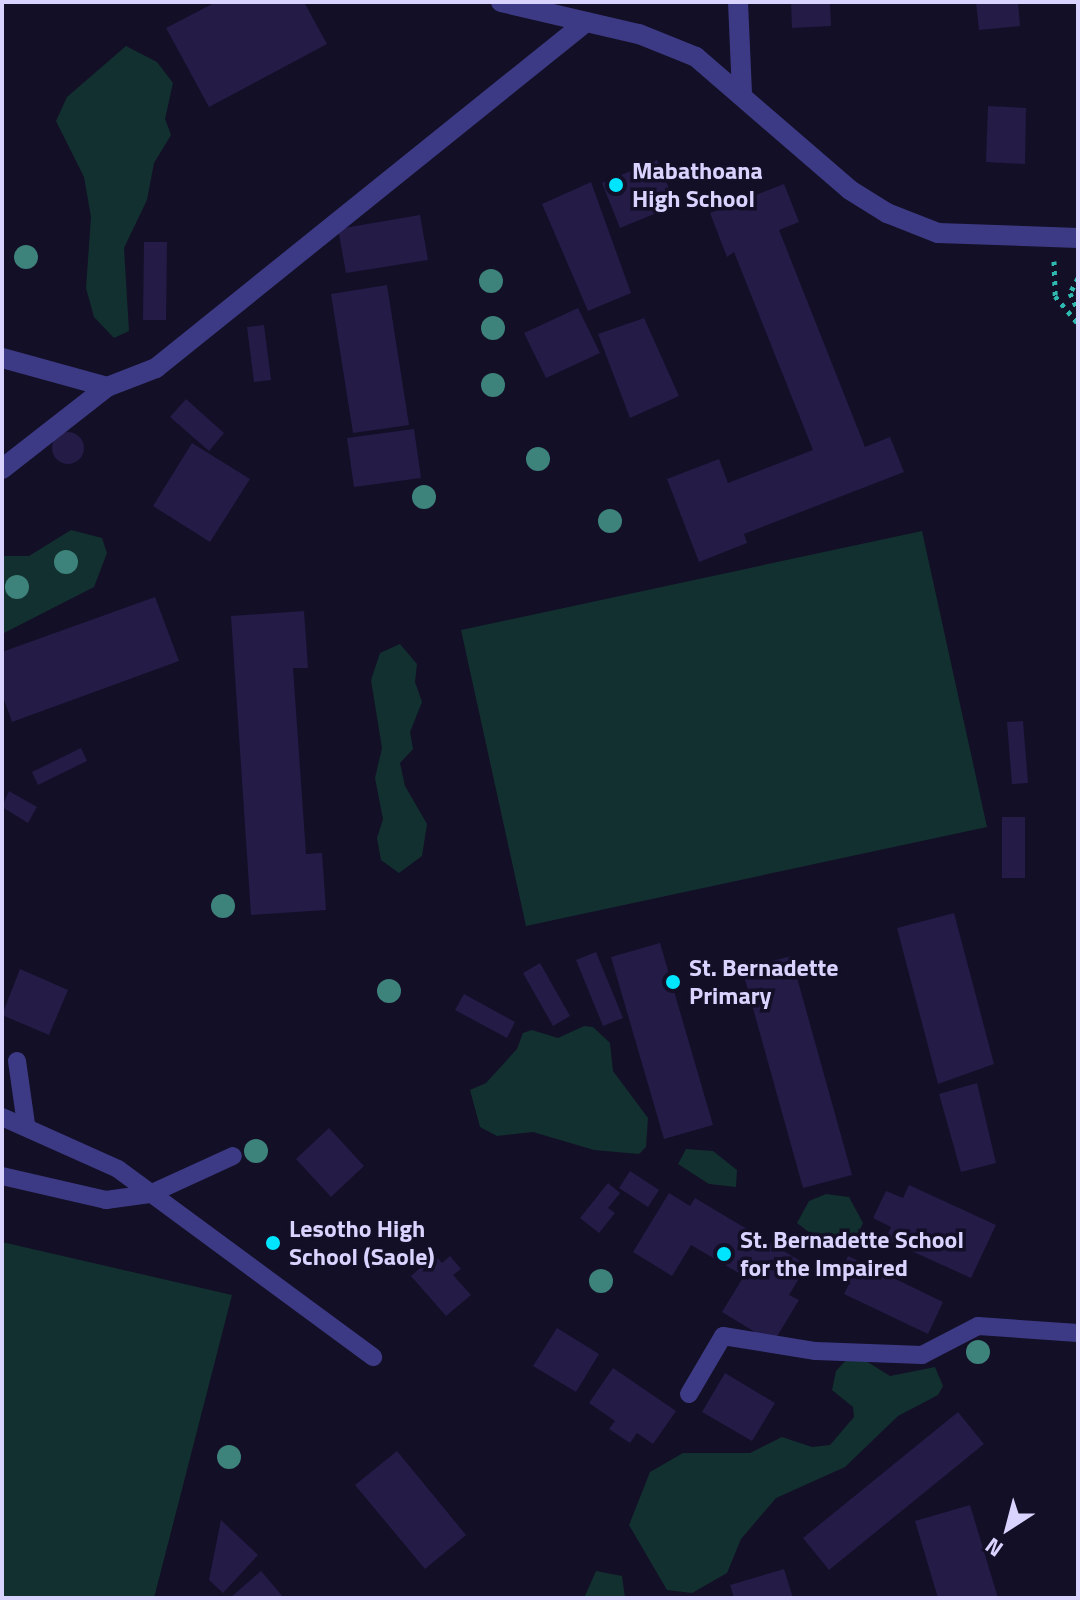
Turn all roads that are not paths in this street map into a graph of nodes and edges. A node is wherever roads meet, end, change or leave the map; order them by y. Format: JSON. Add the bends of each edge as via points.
{"nodes":[{"id":1,"x":501,"y":2,"type":"edge"},
{"id":2,"x":738,"y":2,"type":"edge"},
{"id":3,"x":586,"y":22,"type":"junction"},
{"id":4,"x":742,"y":93,"type":"junction"},
{"id":5,"x":1068,"y":237,"type":"edge"},
{"id":6,"x":2,"y":358,"type":"edge"},
{"id":7,"x":107,"y":387,"type":"junction"},
{"id":8,"x":2,"y":469,"type":"edge"},
{"id":9,"x":17,"y":1061,"type":"dead end"},
{"id":10,"x":2,"y":1117,"type":"edge"},
{"id":11,"x":26,"y":1124,"type":"junction"},
{"id":12,"x":233,"y":1156,"type":"dead end"},
{"id":13,"x":2,"y":1176,"type":"edge"},
{"id":14,"x":150,"y":1194,"type":"junction"},
{"id":15,"x":1078,"y":1333,"type":"edge"},
{"id":16,"x":373,"y":1357,"type":"dead end"},
{"id":17,"x":689,"y":1394,"type":"dead end"}],
"edges":[{"from":1,"to":3,"type":"street"},
{"from":2,"to":4,"type":"street"},
{"from":3,"to":4,"type":"street","via":[[639,34],[696,57]]},
{"from":3,"to":7,"type":"street","via":[[156,368]]},
{"from":4,"to":5,"type":"street","via":[[850,190],[887,213],[938,233]]},
{"from":6,"to":7,"type":"street"},
{"from":7,"to":8,"type":"street"},
{"from":9,"to":11,"type":"lane"},
{"from":10,"to":11,"type":"lane"},
{"from":11,"to":14,"type":"lane","via":[[118,1169]]},
{"from":12,"to":14,"type":"lane"},
{"from":13,"to":14,"type":"lane","via":[[106,1200]]},
{"from":14,"to":16,"type":"lane"},
{"from":15,"to":17,"type":"lane","via":[[978,1326],[922,1355],[816,1351],[723,1336]]}]}
